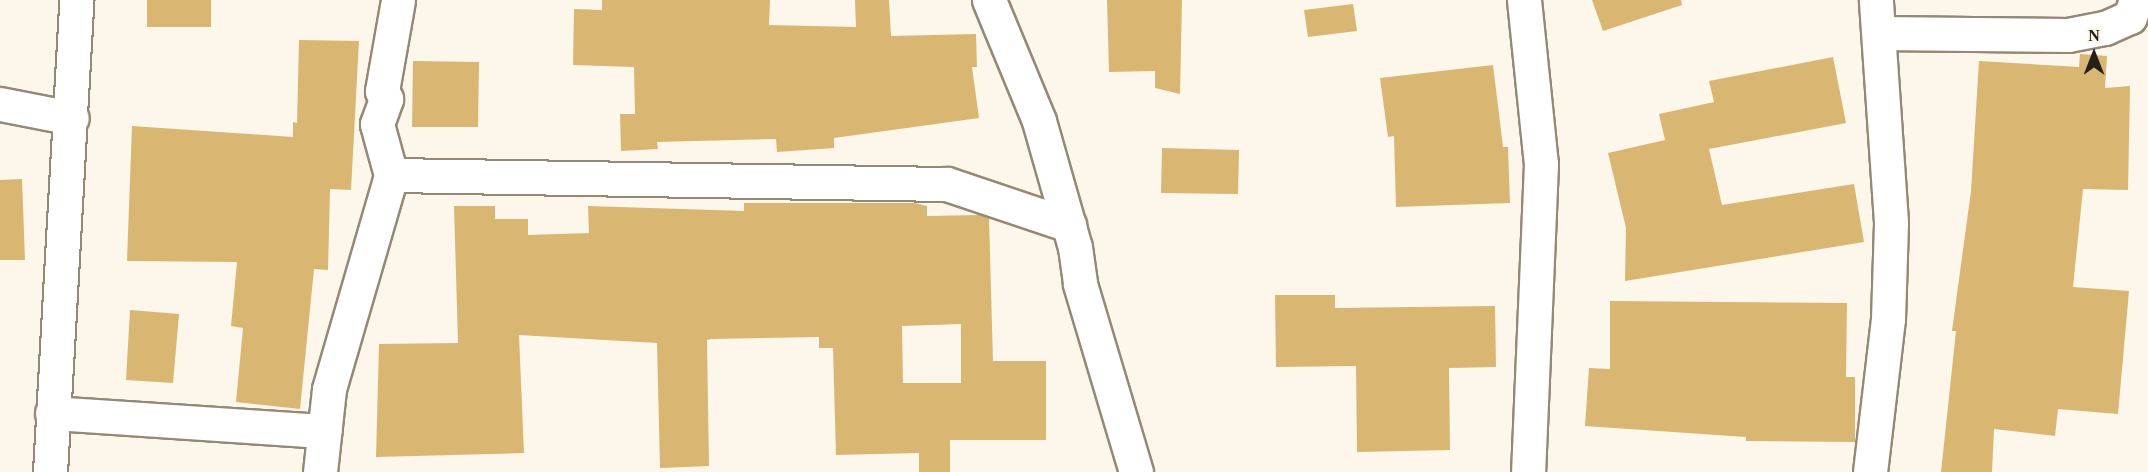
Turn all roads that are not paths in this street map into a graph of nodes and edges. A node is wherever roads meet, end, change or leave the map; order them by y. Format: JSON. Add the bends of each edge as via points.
{"nodes":[{"id":1,"x":76,"y":0,"type":"edge"},
{"id":2,"x":399,"y":0,"type":"edge"},
{"id":3,"x":989,"y":0,"type":"edge"},
{"id":4,"x":1524,"y":0,"type":"edge"},
{"id":5,"x":1876,"y":0,"type":"edge"},
{"id":6,"x":2136,"y":0,"type":"edge"},
{"id":7,"x":1879,"y":33,"type":"junction"},
{"id":8,"x":0,"y":104,"type":"edge"},
{"id":9,"x":72,"y":117,"type":"junction"},
{"id":10,"x":391,"y":175,"type":"junction"},
{"id":11,"x":1069,"y":225,"type":"junction"},
{"id":12,"x":52,"y":413,"type":"junction"},
{"id":13,"x":324,"y":431,"type":"junction"},
{"id":14,"x":50,"y":472,"type":"edge"},
{"id":15,"x":320,"y":472,"type":"edge"},
{"id":16,"x":1136,"y":472,"type":"edge"},
{"id":17,"x":1528,"y":472,"type":"edge"},
{"id":18,"x":1870,"y":472,"type":"edge"}],
"edges":[{"from":1,"to":9,"type":"street"},
{"from":2,"to":10,"type":"street","via":[[382,91],[386,99],[377,124]]},
{"from":3,"to":11,"type":"street","via":[[1039,121]]},
{"from":4,"to":17,"type":"street","via":[[1541,164]]},
{"from":5,"to":7,"type":"street"},
{"from":6,"to":7,"type":"street","via":[[2130,18],[2068,35]]},
{"from":7,"to":18,"type":"street","via":[[1891,222],[1888,319]]},
{"from":8,"to":9,"type":"street"},
{"from":9,"to":12,"type":"street"},
{"from":10,"to":11,"type":"street","via":[[947,184]]},
{"from":10,"to":13,"type":"street","via":[[329,389]]},
{"from":11,"to":16,"type":"street","via":[[1080,284]]},
{"from":12,"to":13,"type":"street"},
{"from":12,"to":14,"type":"street"},
{"from":13,"to":15,"type":"street"}]}
